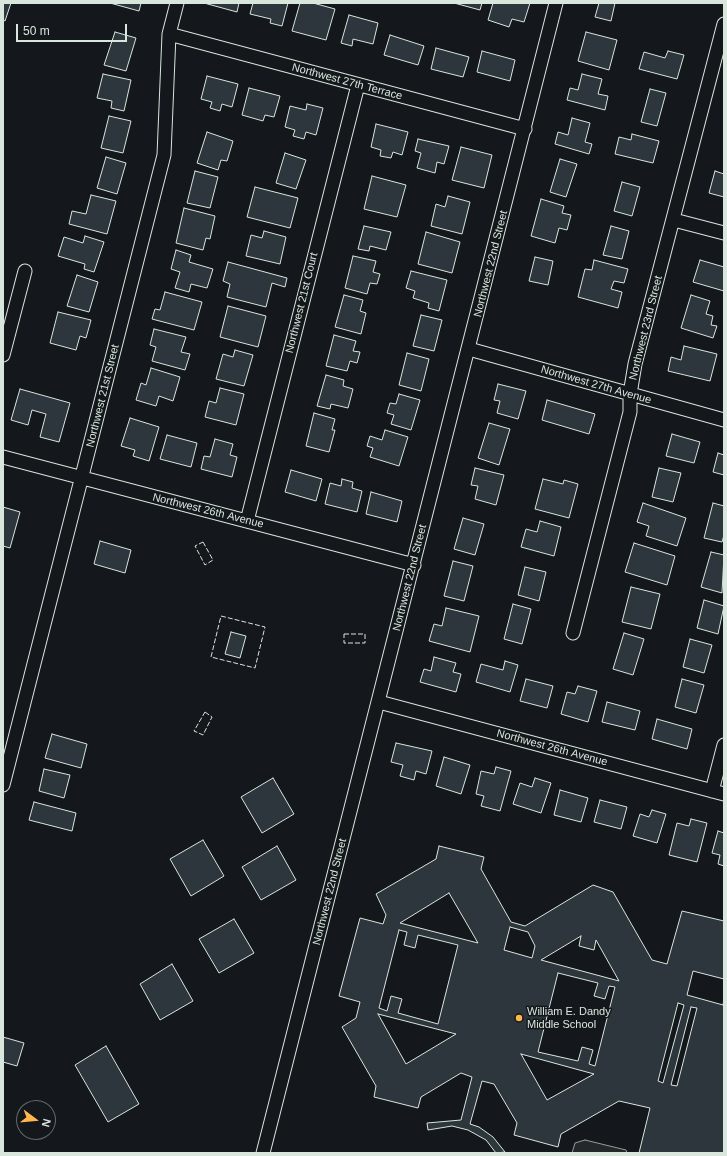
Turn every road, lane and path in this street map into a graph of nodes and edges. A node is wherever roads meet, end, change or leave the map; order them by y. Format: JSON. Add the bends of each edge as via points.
{"nodes":[{"id":1,"x":177,"y":3,"type":"edge"},
{"id":2,"x":556,"y":3,"type":"edge"},
{"id":3,"x":724,"y":24,"type":"edge"},
{"id":4,"x":169,"y":34,"type":"junction"},
{"id":5,"x":358,"y":85,"type":"junction"},
{"id":6,"x":525,"y":129,"type":"junction"},
{"id":7,"x":674,"y":220,"type":"junction"},
{"id":8,"x":724,"y":233,"type":"edge"},
{"id":9,"x":25,"y":271,"type":"dead end"},
{"id":10,"x":469,"y":349,"type":"junction"},
{"id":11,"x":3,"y":355,"type":"edge"},
{"id":12,"x":630,"y":394,"type":"junction"},
{"id":13,"x":724,"y":420,"type":"edge"},
{"id":14,"x":3,"y":457,"type":"edge"},
{"id":15,"x":82,"y":479,"type":"junction"},
{"id":16,"x":247,"y":521,"type":"junction"},
{"id":17,"x":414,"y":565,"type":"junction"},
{"id":18,"x":573,"y":633,"type":"dead end"},
{"id":19,"x":379,"y":702,"type":"junction"},
{"id":20,"x":724,"y":745,"type":"edge"},
{"id":21,"x":3,"y":785,"type":"edge"},
{"id":22,"x":718,"y":792,"type":"edge"},
{"id":23,"x":263,"y":1153,"type":"edge"}],
"edges":[{"from":1,"to":4,"type":"street","name":"Northwest 21st Street"},
{"from":2,"to":6,"type":"street","name":"Northwest 22nd Street"},
{"from":3,"to":7,"type":"street","name":"Northwest 23rd Street"},
{"from":4,"to":5,"type":"street","name":"Northwest 27th Terrace"},
{"from":4,"to":15,"type":"street","name":"Northwest 21st Street","via":[[164,155]]},
{"from":5,"to":6,"type":"street","name":"Northwest 27th Terrace"},
{"from":5,"to":16,"type":"street","name":"Northwest 21st Court"},
{"from":6,"to":10,"type":"street","name":"Northwest 22nd Street"},
{"from":7,"to":8,"type":"street"},
{"from":7,"to":12,"type":"street","name":"Northwest 23rd Street","via":[[635,364]]},
{"from":9,"to":11,"type":"street"},
{"from":10,"to":12,"type":"street","name":"Northwest 27th Avenue"},
{"from":10,"to":17,"type":"street","name":"Northwest 22nd Street"},
{"from":12,"to":13,"type":"street","name":"Northwest 27th Avenue"},
{"from":12,"to":18,"type":"street","name":"Northwest 23rd Street","via":[[630,412]]},
{"from":14,"to":15,"type":"street","name":"Northwest 26th Avenue"},
{"from":15,"to":16,"type":"street","name":"Northwest 26th Avenue"},
{"from":15,"to":21,"type":"street","name":"Northwest 21st Street"},
{"from":16,"to":17,"type":"street","name":"Northwest 26th Avenue"},
{"from":17,"to":19,"type":"street","name":"Northwest 22nd Street"},
{"from":19,"to":22,"type":"street","name":"Northwest 26th Avenue"},
{"from":19,"to":23,"type":"street","name":"Northwest 22nd Street"},
{"from":20,"to":22,"type":"street"}]}
